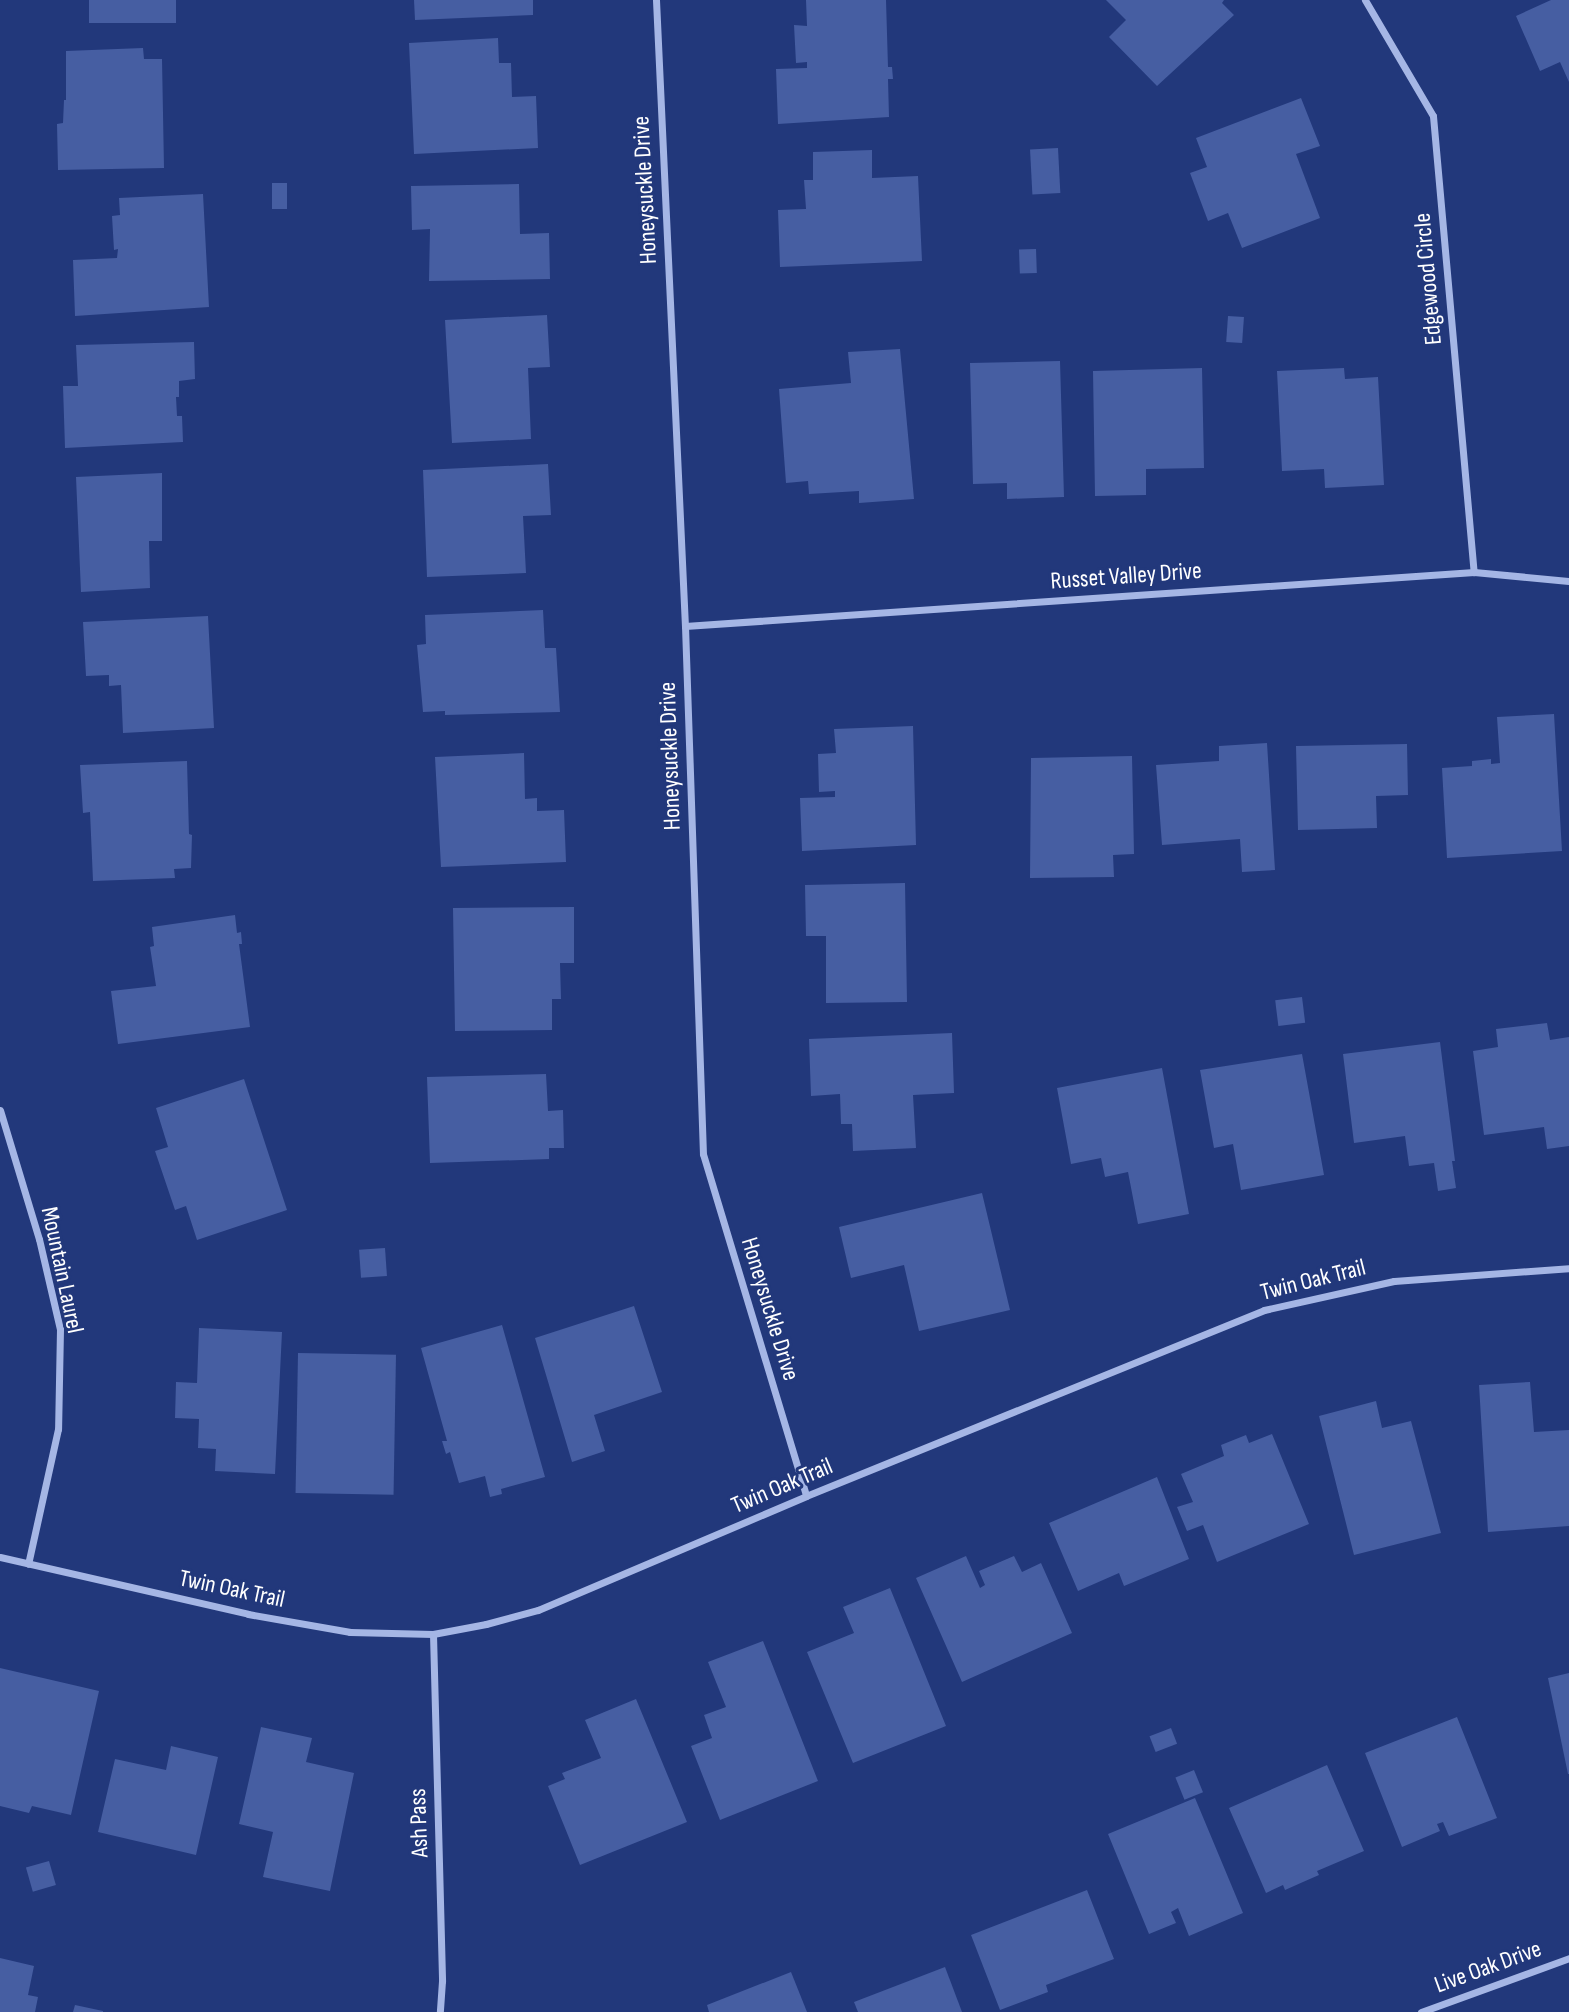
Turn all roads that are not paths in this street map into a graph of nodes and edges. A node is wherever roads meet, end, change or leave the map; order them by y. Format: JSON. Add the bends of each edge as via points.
{"nodes":[{"id":1,"x":656,"y":0,"type":"edge"},
{"id":2,"x":1365,"y":0,"type":"edge"},
{"id":3,"x":1474,"y":572,"type":"junction"},
{"id":4,"x":1569,"y":582,"type":"edge"},
{"id":5,"x":685,"y":626,"type":"junction"},
{"id":6,"x":0,"y":1111,"type":"edge"},
{"id":7,"x":1569,"y":1268,"type":"edge"},
{"id":8,"x":806,"y":1496,"type":"junction"},
{"id":9,"x":0,"y":1558,"type":"edge"},
{"id":10,"x":28,"y":1564,"type":"junction"},
{"id":11,"x":433,"y":1634,"type":"junction"},
{"id":12,"x":1569,"y":1958,"type":"edge"},
{"id":13,"x":440,"y":2012,"type":"edge"},
{"id":14,"x":1421,"y":2012,"type":"edge"}],
"edges":[{"from":1,"to":5,"type":"street","name":"Honeysuckle Drive"},
{"from":2,"to":3,"type":"street","name":"Edgewood Circle","via":[[1433,116]]},
{"from":3,"to":4,"type":"street","name":"Russet Valley Drive"},
{"from":3,"to":5,"type":"street","name":"Russet Valley Drive"},
{"from":5,"to":8,"type":"street","name":"Honeysuckle Drive","via":[[703,1154]]},
{"from":6,"to":10,"type":"street","name":"Mountain Laurel","via":[[39,1239],[60,1329],[58,1429]]},
{"from":7,"to":8,"type":"street","name":"Twin Oak Trail","via":[[1394,1280],[1264,1310]]},
{"from":8,"to":11,"type":"street","name":"Twin Oak Trail","via":[[538,1610]]},
{"from":9,"to":10,"type":"street","name":"Twin Oak Trail"},
{"from":10,"to":11,"type":"street","name":"Twin Oak Trail","via":[[350,1632]]},
{"from":11,"to":13,"type":"street","name":"Ash Pass"},
{"from":12,"to":14,"type":"street","name":"Live Oak Drive"}]}
